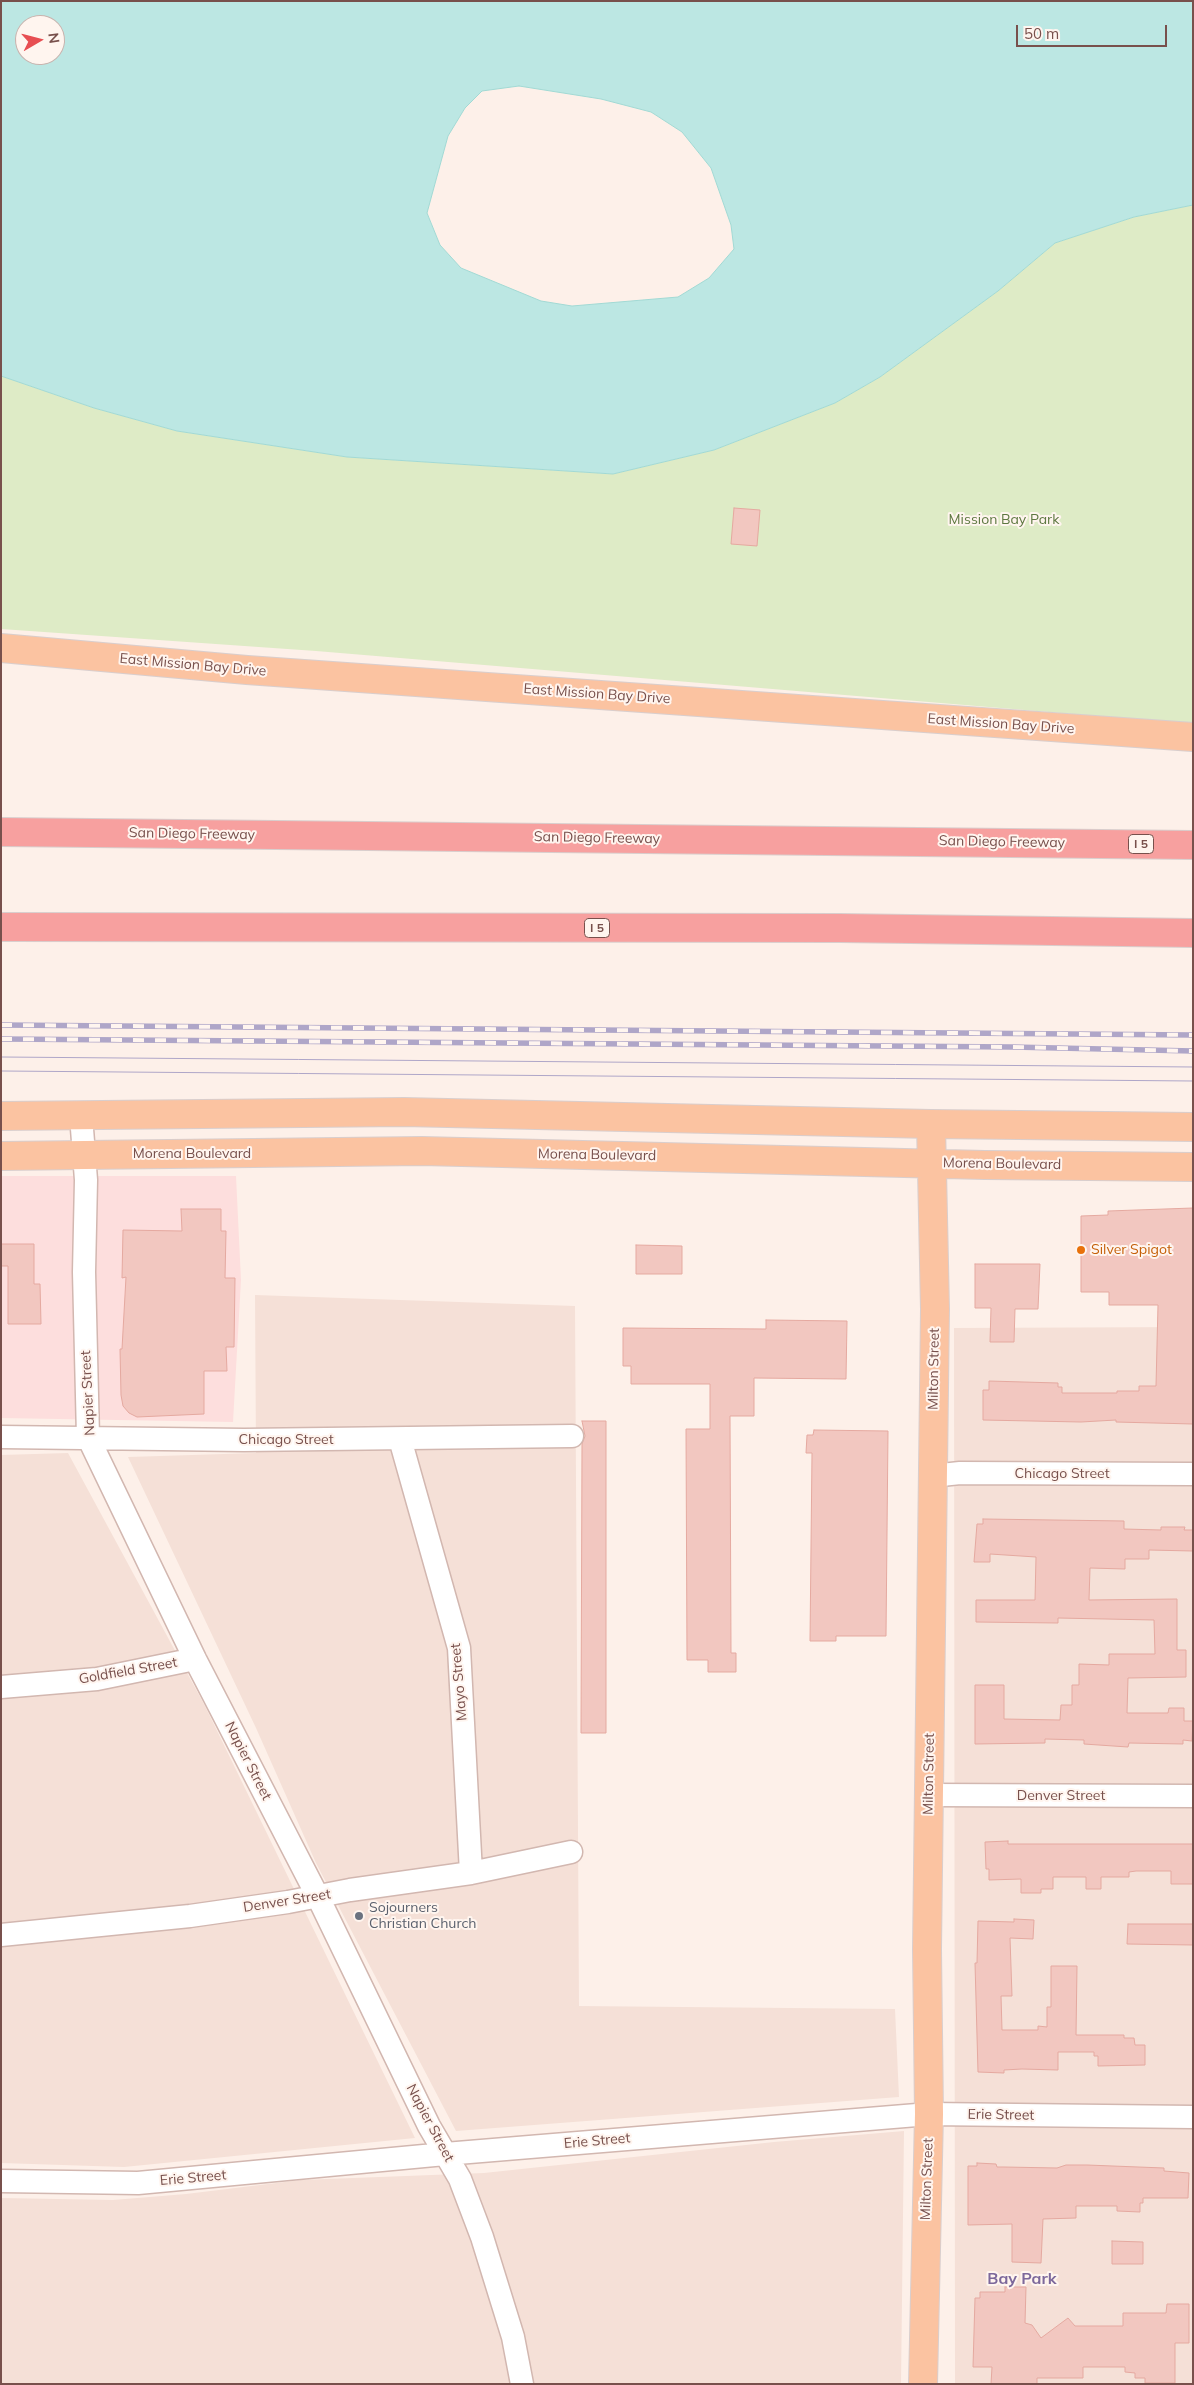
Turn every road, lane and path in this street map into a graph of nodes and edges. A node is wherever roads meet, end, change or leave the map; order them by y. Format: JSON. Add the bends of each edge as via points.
{"nodes":[{"id":1,"x":1,"y":648,"type":"edge"},
{"id":2,"x":1193,"y":738,"type":"edge"},
{"id":3,"x":1,"y":832,"type":"edge"},
{"id":4,"x":1193,"y":845,"type":"edge"},
{"id":5,"x":1,"y":926,"type":"edge"},
{"id":6,"x":1193,"y":933,"type":"edge"},
{"id":7,"x":1,"y":1116,"type":"edge"},
{"id":8,"x":81,"y":1116,"type":"junction"},
{"id":9,"x":931,"y":1124,"type":"junction"},
{"id":10,"x":1193,"y":1127,"type":"edge"},
{"id":11,"x":83,"y":1155,"type":"junction"},
{"id":12,"x":1,"y":1156,"type":"edge"},
{"id":13,"x":932,"y":1164,"type":"junction"},
{"id":14,"x":1193,"y":1166,"type":"edge"},
{"id":15,"x":572,"y":1436,"type":"dead end"},
{"id":16,"x":1,"y":1437,"type":"edge"},
{"id":17,"x":88,"y":1437,"type":"junction"},
{"id":18,"x":400,"y":1439,"type":"junction"},
{"id":19,"x":1193,"y":1474,"type":"edge"},
{"id":20,"x":932,"y":1476,"type":"junction"},
{"id":21,"x":195,"y":1659,"type":"junction"},
{"id":22,"x":1,"y":1686,"type":"edge"},
{"id":23,"x":929,"y":1795,"type":"junction"},
{"id":24,"x":1193,"y":1796,"type":"edge"},
{"id":25,"x":571,"y":1852,"type":"dead end"},
{"id":26,"x":471,"y":1873,"type":"junction"},
{"id":27,"x":318,"y":1896,"type":"junction"},
{"id":28,"x":1,"y":1935,"type":"edge"},
{"id":29,"x":929,"y":2114,"type":"junction"},
{"id":30,"x":1193,"y":2118,"type":"edge"},
{"id":31,"x":445,"y":2154,"type":"junction"},
{"id":32,"x":1,"y":2181,"type":"edge"},
{"id":33,"x":522,"y":2384,"type":"edge"},
{"id":34,"x":924,"y":2384,"type":"edge"}],
"edges":[{"from":1,"to":2,"type":"main road","name":"East Mission Bay Drive","via":[[257,671]]},
{"from":3,"to":4,"type":"highway","name":"San Diego Freeway","number":"I 5"},
{"from":5,"to":6,"type":"highway","number":"I 5","via":[[840,928]]},
{"from":7,"to":8,"type":"main road"},
{"from":8,"to":9,"type":"main road","via":[[404,1112]]},
{"from":8,"to":11,"type":"street","name":"Napier Street"},
{"from":9,"to":10,"type":"main road"},
{"from":9,"to":13,"type":"main road","name":"Milton Street"},
{"from":11,"to":12,"type":"main road","name":"Morena Boulevard"},
{"from":11,"to":13,"type":"main road","name":"Morena Boulevard","via":[[422,1151]]},
{"from":11,"to":17,"type":"street","name":"Napier Street","via":[[86,1180],[84,1272]]},
{"from":13,"to":14,"type":"main road","name":"Morena Boulevard"},
{"from":13,"to":20,"type":"main road","name":"Milton Street","via":[[935,1300]]},
{"from":15,"to":18,"type":"street","name":"Chicago Street"},
{"from":16,"to":17,"type":"street","name":"Chicago Street"},
{"from":17,"to":18,"type":"street","name":"Chicago Street"},
{"from":17,"to":21,"type":"street","name":"Napier Street"},
{"from":18,"to":26,"type":"street","name":"Mayo Street","via":[[459,1648]]},
{"from":19,"to":20,"type":"street","name":"Chicago Street","via":[[960,1473]]},
{"from":20,"to":23,"type":"main road","name":"Milton Street"},
{"from":21,"to":22,"type":"street","name":"Goldfield Street","via":[[97,1679]]},
{"from":21,"to":27,"type":"street","name":"Napier Street"},
{"from":23,"to":24,"type":"street","name":"Denver Street"},
{"from":23,"to":29,"type":"main road","name":"Milton Street"},
{"from":25,"to":26,"type":"street","name":"Denver Street"},
{"from":26,"to":27,"type":"street","name":"Denver Street"},
{"from":27,"to":28,"type":"street","name":"Denver Street","via":[[190,1916]]},
{"from":27,"to":31,"type":"street","name":"Napier Street"},
{"from":29,"to":30,"type":"street","name":"Erie Street"},
{"from":29,"to":31,"type":"street","name":"Erie Street"},
{"from":29,"to":34,"type":"main road","name":"Milton Street"},
{"from":31,"to":32,"type":"street","name":"Erie Street","via":[[138,2183]]},
{"from":31,"to":33,"type":"street","name":"Napier Street","via":[[460,2179],[482,2237],[513,2337]]}]}
